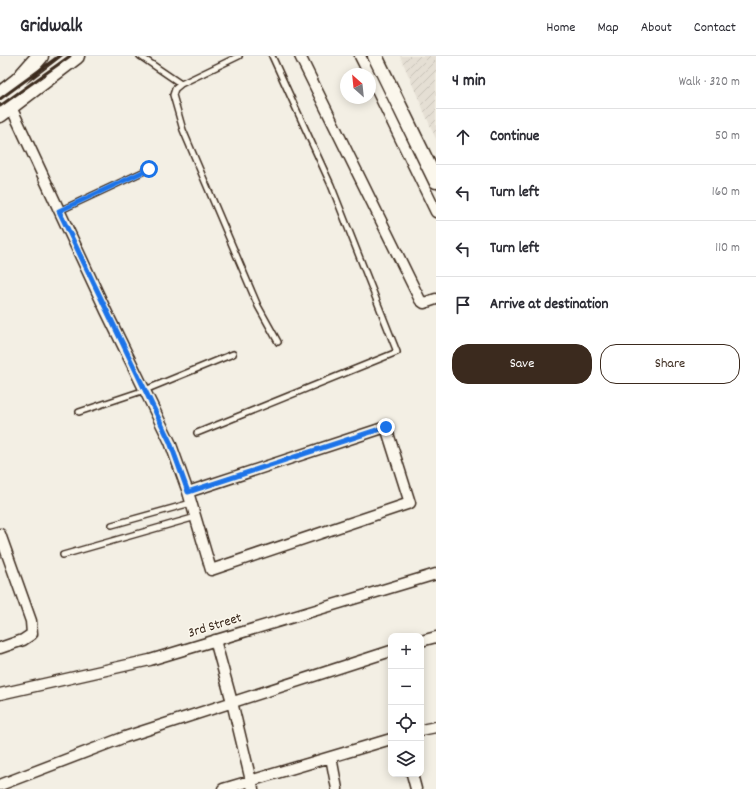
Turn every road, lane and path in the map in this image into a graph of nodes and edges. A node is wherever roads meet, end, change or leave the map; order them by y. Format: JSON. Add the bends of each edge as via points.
{"nodes":[{"id":1,"x":40,"y":56,"type":"edge"},
{"id":2,"x":76,"y":56,"type":"edge"},
{"id":3,"x":140,"y":56,"type":"edge"},
{"id":4,"x":239,"y":56,"type":"edge"},
{"id":5,"x":272,"y":56,"type":"edge"},
{"id":6,"x":300,"y":56,"type":"edge"},
{"id":7,"x":360,"y":56,"type":"edge"},
{"id":8,"x":375,"y":56,"type":"edge"},
{"id":9,"x":366,"y":68,"type":"edge"},
{"id":10,"x":181,"y":84,"type":"junction"},
{"id":11,"x":376,"y":89,"type":"edge"},
{"id":12,"x":0,"y":95,"type":"edge"},
{"id":13,"x":5,"y":111,"type":"edge"},
{"id":14,"x":149,"y":169,"type":"dead end"},
{"id":15,"x":436,"y":181,"type":"edge"},
{"id":16,"x":59,"y":211,"type":"junction"},
{"id":17,"x":436,"y":212,"type":"edge"},
{"id":18,"x":436,"y":299,"type":"edge"},
{"id":19,"x":278,"y":342,"type":"dead end"},
{"id":20,"x":233,"y":354,"type":"dead end"},
{"id":21,"x":145,"y":390,"type":"junction"},
{"id":22,"x":79,"y":412,"type":"dead end"},
{"id":23,"x":197,"y":433,"type":"dead end"},
{"id":24,"x":188,"y":492,"type":"junction"},
{"id":25,"x":192,"y":503,"type":"junction"},
{"id":26,"x":196,"y":517,"type":"junction"},
{"id":27,"x":112,"y":525,"type":"dead end"},
{"id":28,"x":0,"y":534,"type":"edge"},
{"id":29,"x":63,"y":555,"type":"dead end"},
{"id":30,"x":436,"y":574,"type":"edge"},
{"id":31,"x":436,"y":636,"type":"edge"},
{"id":32,"x":215,"y":640,"type":"junction"},
{"id":33,"x":424,"y":640,"type":"edge"},
{"id":34,"x":0,"y":648,"type":"edge"},
{"id":35,"x":388,"y":652,"type":"edge"},
{"id":36,"x":0,"y":694,"type":"edge"},
{"id":37,"x":232,"y":702,"type":"junction"},
{"id":38,"x":436,"y":727,"type":"edge"},
{"id":39,"x":424,"y":729,"type":"edge"},
{"id":40,"x":388,"y":740,"type":"edge"},
{"id":41,"x":331,"y":757,"type":"junction"},
{"id":42,"x":413,"y":777,"type":"edge"},
{"id":43,"x":252,"y":785,"type":"edge"},
{"id":44,"x":0,"y":786,"type":"edge"},
{"id":45,"x":223,"y":789,"type":"edge"},
{"id":46,"x":337,"y":789,"type":"edge"},
{"id":47,"x":416,"y":789,"type":"edge"}],
"edges":[{"from":1,"to":12,"type":"main road","via":[[18,81]]},
{"from":2,"to":13,"type":"main road"},
{"from":3,"to":10,"type":"lane"},
{"from":4,"to":10,"type":"lane"},
{"from":5,"to":23,"type":"lane","via":[[331,185],[397,352]]},
{"from":6,"to":18,"type":"street","via":[[420,300],[424,303]]},
{"from":7,"to":9,"type":"street"},
{"from":8,"to":15,"type":"street"},
{"from":10,"to":19,"type":"lane","via":[[175,89],[173,96],[183,130],[258,306]]},
{"from":11,"to":17,"type":"street"},
{"from":13,"to":16,"type":"street"},
{"from":14,"to":16,"type":"lane"},
{"from":16,"to":21,"type":"street"},
{"from":20,"to":21,"type":"lane"},
{"from":21,"to":22,"type":"lane"},
{"from":21,"to":24,"type":"street","via":[[170,442]]},
{"from":24,"to":25,"type":"street"},
{"from":24,"to":26,"type":"street","via":[[386,427],[410,503],[211,570]]},
{"from":25,"to":26,"type":"street"},
{"from":25,"to":27,"type":"lane"},
{"from":26,"to":29,"type":"lane"},
{"from":28,"to":34,"type":"street","via":[[30,621],[32,634]]},
{"from":30,"to":32,"type":"street","name":"3rd Street"},
{"from":31,"to":33,"type":"street"},
{"from":32,"to":36,"type":"street","name":"3rd Street","via":[[150,660]]},
{"from":32,"to":37,"type":"street"},
{"from":35,"to":37,"type":"street"},
{"from":37,"to":43,"type":"street"},
{"from":37,"to":44,"type":"street","via":[[125,737]]},
{"from":38,"to":39,"type":"street"},
{"from":40,"to":41,"type":"street"},
{"from":41,"to":43,"type":"street"},
{"from":41,"to":46,"type":"street"},
{"from":42,"to":47,"type":"street"},
{"from":43,"to":45,"type":"street"}]}
